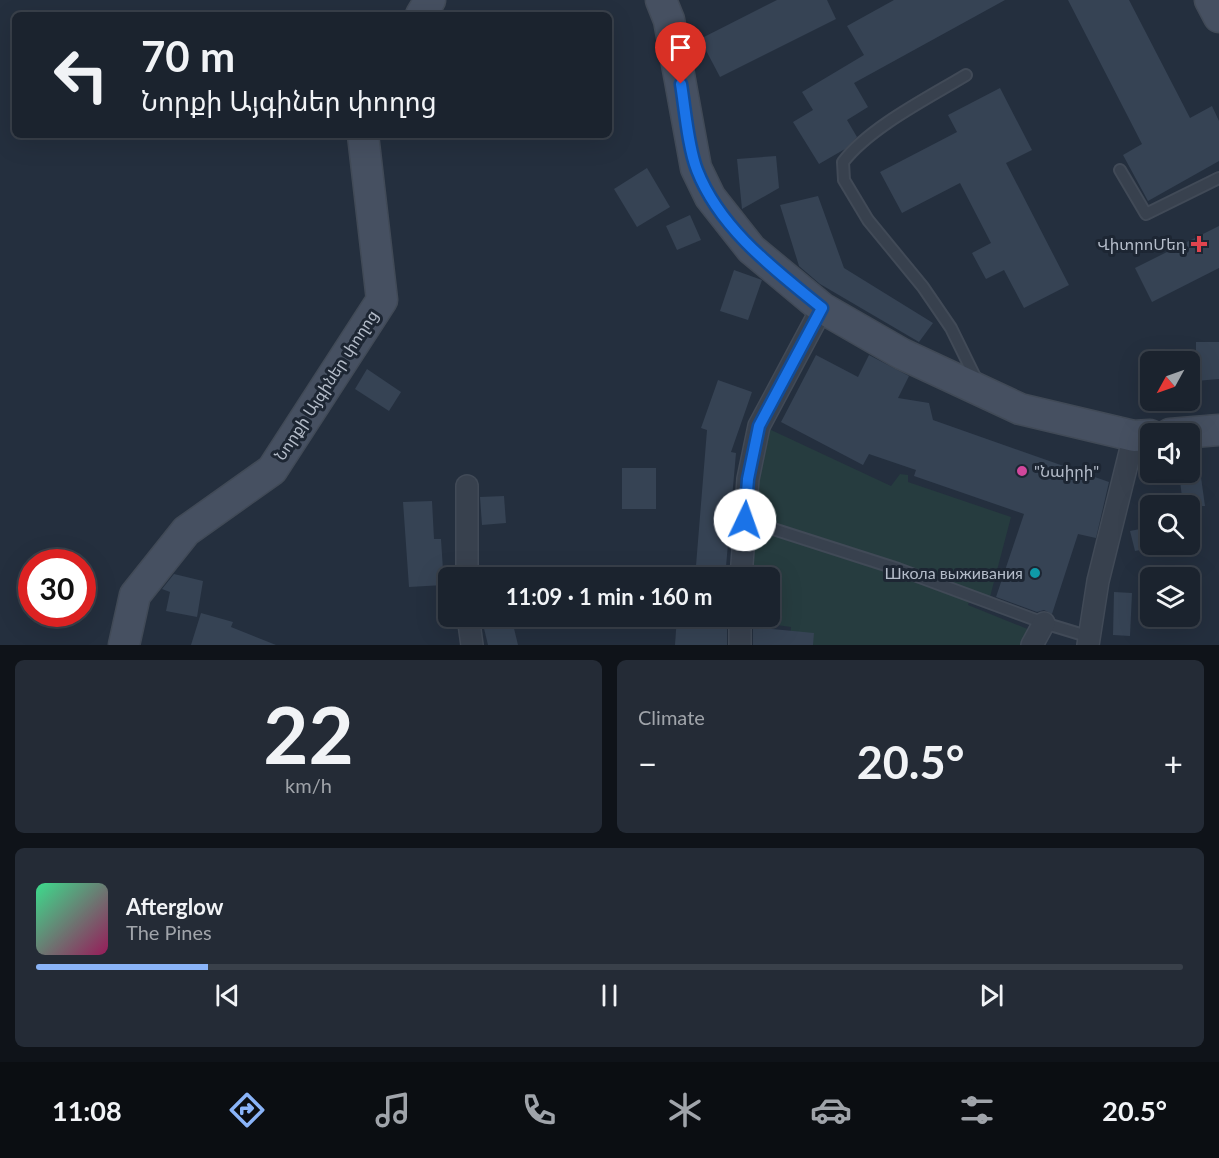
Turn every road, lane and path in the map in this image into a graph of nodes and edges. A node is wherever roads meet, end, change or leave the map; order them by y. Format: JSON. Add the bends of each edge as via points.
{"nodes":[{"id":1,"x":661,"y":0,"type":"edge"},
{"id":2,"x":1210,"y":0,"type":"edge"},
{"id":3,"x":1219,"y":17,"type":"edge"},
{"id":4,"x":966,"y":75,"type":"dead end"},
{"id":5,"x":363,"y":138,"type":"edge"},
{"id":6,"x":1120,"y":170,"type":"dead end"},
{"id":7,"x":1219,"y":178,"type":"edge"},
{"id":8,"x":822,"y":308,"type":"junction"},
{"id":9,"x":983,"y":392,"type":"junction"},
{"id":10,"x":1219,"y":429,"type":"edge"},
{"id":11,"x":1200,"y":431,"type":"edge"},
{"id":12,"x":1140,"y":436,"type":"edge"},
{"id":13,"x":1140,"y":443,"type":"edge"},
{"id":14,"x":467,"y":486,"type":"dead end"},
{"id":15,"x":745,"y":520,"type":"junction"},
{"id":16,"x":467,"y":567,"type":"edge"},
{"id":17,"x":742,"y":567,"type":"edge"},
{"id":18,"x":1044,"y":623,"type":"junction"},
{"id":19,"x":470,"y":627,"type":"edge"},
{"id":20,"x":740,"y":627,"type":"edge"},
{"id":21,"x":1089,"y":641,"type":"edge"},
{"id":22,"x":124,"y":645,"type":"edge"},
{"id":23,"x":472,"y":645,"type":"edge"},
{"id":24,"x":740,"y":645,"type":"edge"},
{"id":25,"x":1032,"y":645,"type":"edge"}],
"edges":[{"from":1,"to":8,"type":"street","via":[[669,20],[696,168],[710,197],[751,249]]},
{"from":2,"to":3,"type":"street"},
{"from":4,"to":9,"type":"lane","via":[[901,115],[843,162],[844,180],[868,220],[951,328]]},
{"from":5,"to":22,"type":"street","name":"Նորքի Այգիներ փողոց","via":[[381,300],[272,470],[186,531],[135,595]]},
{"from":6,"to":7,"type":"lane","via":[[1146,214]]},
{"from":8,"to":9,"type":"street","via":[[902,354]]},
{"from":8,"to":15,"type":"street","via":[[759,426],[748,479]]},
{"from":9,"to":12,"type":"street","via":[[1020,409]]},
{"from":10,"to":11,"type":"street"},
{"from":13,"to":21,"type":"street","via":[[1098,581]]},
{"from":14,"to":16,"type":"street"},
{"from":15,"to":17,"type":"street"},
{"from":15,"to":18,"type":"lane"},
{"from":18,"to":21,"type":"lane"},
{"from":18,"to":25,"type":"street"},
{"from":19,"to":23,"type":"street"},
{"from":20,"to":24,"type":"street"}]}
